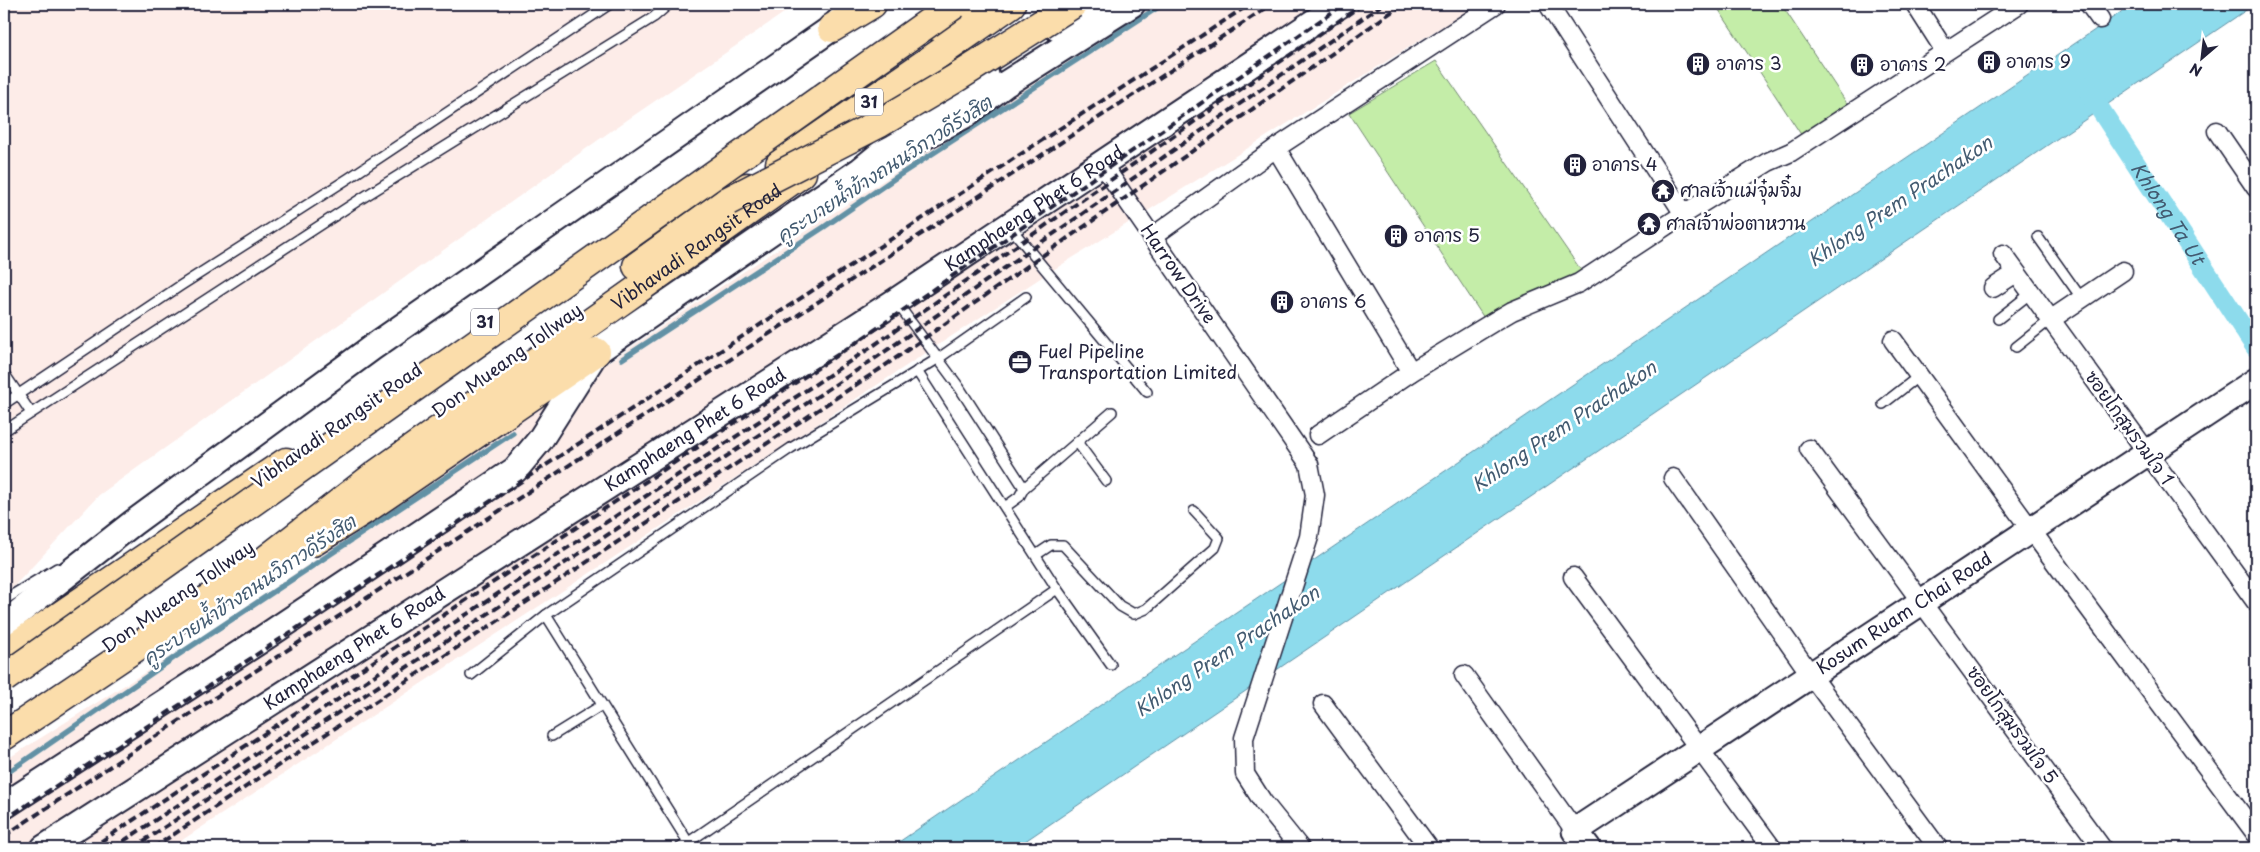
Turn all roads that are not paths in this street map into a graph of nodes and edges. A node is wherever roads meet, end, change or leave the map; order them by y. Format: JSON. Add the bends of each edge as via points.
{"nodes":[{"id":1,"x":610,"y":4,"type":"edge"},
{"id":2,"x":669,"y":4,"type":"edge"},
{"id":3,"x":856,"y":4,"type":"edge"},
{"id":4,"x":872,"y":4,"type":"edge"},
{"id":5,"x":955,"y":4,"type":"edge"},
{"id":6,"x":974,"y":4,"type":"edge"},
{"id":7,"x":1011,"y":4,"type":"edge"},
{"id":8,"x":1048,"y":4,"type":"edge"},
{"id":9,"x":1072,"y":4,"type":"edge"},
{"id":10,"x":1095,"y":4,"type":"edge"},
{"id":11,"x":1132,"y":4,"type":"edge"},
{"id":12,"x":1341,"y":4,"type":"edge"},
{"id":13,"x":1496,"y":4,"type":"edge"},
{"id":14,"x":1548,"y":4,"type":"edge"},
{"id":15,"x":1915,"y":4,"type":"edge"},
{"id":16,"x":2019,"y":4,"type":"edge"},
{"id":17,"x":2090,"y":4,"type":"edge"},
{"id":18,"x":2100,"y":19,"type":"dead end"},
{"id":19,"x":832,"y":28,"type":"junction"},
{"id":20,"x":1945,"y":51,"type":"junction"},
{"id":21,"x":2217,"y":131,"type":"dead end"},
{"id":22,"x":1276,"y":148,"type":"junction"},
{"id":23,"x":1102,"y":164,"type":"junction"},
{"id":24,"x":861,"y":170,"type":"junction"},
{"id":25,"x":2256,"y":188,"type":"edge"},
{"id":26,"x":728,"y":201,"type":"junction"},
{"id":27,"x":1684,"y":214,"type":"junction"},
{"id":28,"x":1009,"y":226,"type":"junction"},
{"id":29,"x":1152,"y":237,"type":"junction"},
{"id":30,"x":2038,"y":237,"type":"dead end"},
{"id":31,"x":2002,"y":254,"type":"dead end"},
{"id":32,"x":2123,"y":271,"type":"dead end"},
{"id":33,"x":2016,"y":273,"type":"junction"},
{"id":34,"x":1993,"y":288,"type":"dead end"},
{"id":35,"x":2031,"y":294,"type":"junction"},
{"id":36,"x":1026,"y":297,"type":"dead end"},
{"id":37,"x":2082,"y":299,"type":"junction"},
{"id":38,"x":896,"y":301,"type":"junction"},
{"id":39,"x":1998,"y":320,"type":"dead end"},
{"id":40,"x":2050,"y":320,"type":"junction"},
{"id":41,"x":1893,"y":340,"type":"dead end"},
{"id":42,"x":2016,"y":347,"type":"dead end"},
{"id":43,"x":596,"y":352,"type":"junction"},
{"id":44,"x":939,"y":358,"type":"junction"},
{"id":45,"x":917,"y":370,"type":"junction"},
{"id":46,"x":1411,"y":372,"type":"junction"},
{"id":47,"x":4,"y":373,"type":"edge"},
{"id":48,"x":1919,"y":376,"type":"junction"},
{"id":49,"x":2254,"y":383,"type":"edge"},
{"id":50,"x":1147,"y":392,"type":"dead end"},
{"id":51,"x":18,"y":394,"type":"junction"},
{"id":52,"x":4,"y":404,"type":"edge"},
{"id":53,"x":1884,"y":404,"type":"dead end"},
{"id":54,"x":1112,"y":412,"type":"dead end"},
{"id":55,"x":31,"y":413,"type":"junction"},
{"id":56,"x":4,"y":431,"type":"edge"},
{"id":57,"x":1318,"y":434,"type":"dead end"},
{"id":58,"x":1077,"y":442,"type":"junction"},
{"id":59,"x":1809,"y":449,"type":"dead end"},
{"id":60,"x":2147,"y":454,"type":"junction"},
{"id":61,"x":1673,"y":478,"type":"dead end"},
{"id":62,"x":1106,"y":481,"type":"dead end"},
{"id":63,"x":1024,"y":488,"type":"junction"},
{"id":64,"x":1005,"y":507,"type":"junction"},
{"id":65,"x":1194,"y":511,"type":"dead end"},
{"id":66,"x":133,"y":523,"type":"junction"},
{"id":67,"x":2031,"y":530,"type":"junction"},
{"id":68,"x":1036,"y":555,"type":"junction"},
{"id":69,"x":263,"y":562,"type":"junction"},
{"id":70,"x":1573,"y":577,"type":"dead end"},
{"id":71,"x":1057,"y":589,"type":"junction"},
{"id":72,"x":4,"y":600,"type":"edge"},
{"id":73,"x":1922,"y":602,"type":"junction"},
{"id":74,"x":2256,"y":602,"type":"edge"},
{"id":75,"x":546,"y":615,"type":"junction"},
{"id":76,"x":4,"y":624,"type":"edge"},
{"id":77,"x":4,"y":654,"type":"edge"},
{"id":78,"x":1110,"y":665,"type":"dead end"},
{"id":79,"x":471,"y":675,"type":"dead end"},
{"id":80,"x":1464,"y":675,"type":"dead end"},
{"id":81,"x":1811,"y":676,"type":"junction"},
{"id":82,"x":4,"y":678,"type":"edge"},
{"id":83,"x":602,"y":704,"type":"junction"},
{"id":84,"x":1323,"y":704,"type":"dead end"},
{"id":85,"x":4,"y":719,"type":"edge"},
{"id":86,"x":4,"y":736,"type":"edge"},
{"id":87,"x":552,"y":736,"type":"dead end"},
{"id":88,"x":1699,"y":749,"type":"junction"},
{"id":89,"x":4,"y":806,"type":"edge"},
{"id":90,"x":2256,"y":834,"type":"edge"},
{"id":91,"x":1582,"y":840,"type":"edge"},
{"id":92,"x":688,"y":842,"type":"junction"},
{"id":93,"x":44,"y":848,"type":"edge"},
{"id":94,"x":680,"y":848,"type":"edge"},
{"id":95,"x":1300,"y":848,"type":"edge"},
{"id":96,"x":1429,"y":848,"type":"edge"},
{"id":97,"x":1772,"y":848,"type":"edge"},
{"id":98,"x":1938,"y":848,"type":"edge"},
{"id":99,"x":2102,"y":848,"type":"edge"}],
"edges":[{"from":1,"to":51,"type":"lane"},
{"from":2,"to":55,"type":"lane","via":[[654,17],[359,200]]},
{"from":3,"to":19,"type":"main road","number":"31"},
{"from":4,"to":19,"type":"highway"},
{"from":5,"to":82,"type":"highway","name":"Don Mueang Tollway","number":"31","bridge":true},
{"from":6,"to":77,"type":"highway","name":"Vibhavadi Rangsit Road","number":"31","via":[[720,154],[357,414]]},
{"from":7,"to":26,"type":"highway","name":"Don Mueang Tollway","number":"31","bridge":true},
{"from":8,"to":69,"type":"highway","name":"Vibhavadi Rangsit Road","number":"31","via":[[896,106],[382,470]]},
{"from":9,"to":26,"type":"highway","bridge":true,"via":[[888,118]]},
{"from":10,"to":24,"type":"main road","name":"Vibhavadi Rangsit Road","number":"31","via":[[948,99]]},
{"from":11,"to":24,"type":"main road","via":[[1004,85],[965,115]]},
{"from":12,"to":23,"type":"main road","name":"Kamphaeng Phet 6 Road"},
{"from":13,"to":22,"type":"street"},
{"from":14,"to":27,"type":"street"},
{"from":15,"to":20,"type":"street"},
{"from":16,"to":20,"type":"street"},
{"from":17,"to":18,"type":"street"},
{"from":19,"to":66,"type":"main road","number":"31","via":[[373,347]]},
{"from":20,"to":27,"type":"street","via":[[1792,152],[1768,162]]},
{"from":21,"to":25,"type":"street"},
{"from":22,"to":29,"type":"street"},
{"from":22,"to":46,"type":"street"},
{"from":23,"to":28,"type":"main road","name":"Kamphaeng Phet 6 Road"},
{"from":23,"to":29,"type":"street","name":"Harrow Drive"},
{"from":24,"to":43,"type":"main road","name":"Vibhavadi Rangsit Road","number":"31"},
{"from":26,"to":85,"type":"highway","name":"Don Mueang Tollway","number":"31","via":[[272,532]]},
{"from":27,"to":46,"type":"street","via":[[1580,283],[1512,312]]},
{"from":28,"to":38,"type":"main road","name":"Kamphaeng Phet 6 Road"},
{"from":28,"to":50,"type":"lane"},
{"from":29,"to":95,"type":"street","name":"Harrow Drive","via":[[1309,464],[1312,475],[1315,495],[1308,537],[1244,738],[1245,774]]},
{"from":30,"to":37,"type":"lane"},
{"from":31,"to":33,"type":"street","name":"ซอยโกสุมรวมใจ 1"},
{"from":32,"to":37,"type":"street"},
{"from":33,"to":34,"type":"street"},
{"from":33,"to":35,"type":"street","name":"ซอยโกสุมรวมใจ 1"},
{"from":35,"to":39,"type":"lane"},
{"from":35,"to":40,"type":"street","name":"ซอยโกสุมรวมใจ 1"},
{"from":36,"to":44,"type":"lane"},
{"from":37,"to":40,"type":"street"},
{"from":38,"to":44,"type":"lane"},
{"from":38,"to":93,"type":"main road","name":"Kamphaeng Phet 6 Road"},
{"from":40,"to":42,"type":"lane"},
{"from":40,"to":60,"type":"street","name":"ซอยโกสุมรวมใจ 1"},
{"from":41,"to":48,"type":"street"},
{"from":43,"to":69,"type":"highway","number":"31","via":[[369,507],[306,546]]},
{"from":43,"to":89,"type":"main road","via":[[540,440],[515,470],[256,644]]},
{"from":44,"to":45,"type":"lane"},
{"from":44,"to":63,"type":"lane"},
{"from":45,"to":64,"type":"lane"},
{"from":45,"to":75,"type":"lane","via":[[791,448]]},
{"from":46,"to":57,"type":"street"},
{"from":47,"to":51,"type":"lane"},
{"from":48,"to":53,"type":"lane"},
{"from":48,"to":67,"type":"street"},
{"from":49,"to":60,"type":"main road","name":"Kosum Ruam Chai Road"},
{"from":51,"to":52,"type":"lane"},
{"from":51,"to":55,"type":"lane"},
{"from":54,"to":58,"type":"lane"},
{"from":55,"to":56,"type":"lane"},
{"from":58,"to":62,"type":"lane"},
{"from":58,"to":63,"type":"lane"},
{"from":59,"to":73,"type":"street","name":"ซอยโกสุมรวมใจ 5"},
{"from":60,"to":67,"type":"main road","name":"Kosum Ruam Chai Road"},
{"from":60,"to":74,"type":"street","name":"ซอยโกสุมรวมใจ 1"},
{"from":61,"to":81,"type":"street"},
{"from":63,"to":64,"type":"lane","via":[[1019,497]]},
{"from":64,"to":68,"type":"lane"},
{"from":65,"to":68,"type":"lane","via":[[1218,538],[1216,548],[1146,609],[1134,614],[1120,606],[1063,545],[1051,545]]},
{"from":66,"to":72,"type":"lane"},
{"from":66,"to":76,"type":"main road","number":"31"},
{"from":67,"to":73,"type":"main road","name":"Kosum Ruam Chai Road"},
{"from":67,"to":90,"type":"street"},
{"from":68,"to":71,"type":"lane"},
{"from":69,"to":86,"type":"highway","name":"Vibhavadi Rangsit Road","number":"31"},
{"from":70,"to":88,"type":"street"},
{"from":71,"to":78,"type":"lane"},
{"from":71,"to":92,"type":"lane"},
{"from":73,"to":81,"type":"main road","name":"Kosum Ruam Chai Road"},
{"from":73,"to":99,"type":"street","name":"ซอยโกสุมรวมใจ 5"},
{"from":75,"to":79,"type":"lane"},
{"from":75,"to":83,"type":"lane"},
{"from":80,"to":91,"type":"street"},
{"from":81,"to":88,"type":"main road","name":"Kosum Ruam Chai Road"},
{"from":81,"to":98,"type":"street"},
{"from":83,"to":87,"type":"lane"},
{"from":83,"to":92,"type":"lane"},
{"from":84,"to":96,"type":"street"},
{"from":88,"to":91,"type":"main road","name":"Kosum Ruam Chai Road"},
{"from":88,"to":97,"type":"street"},
{"from":92,"to":94,"type":"lane"}]}
